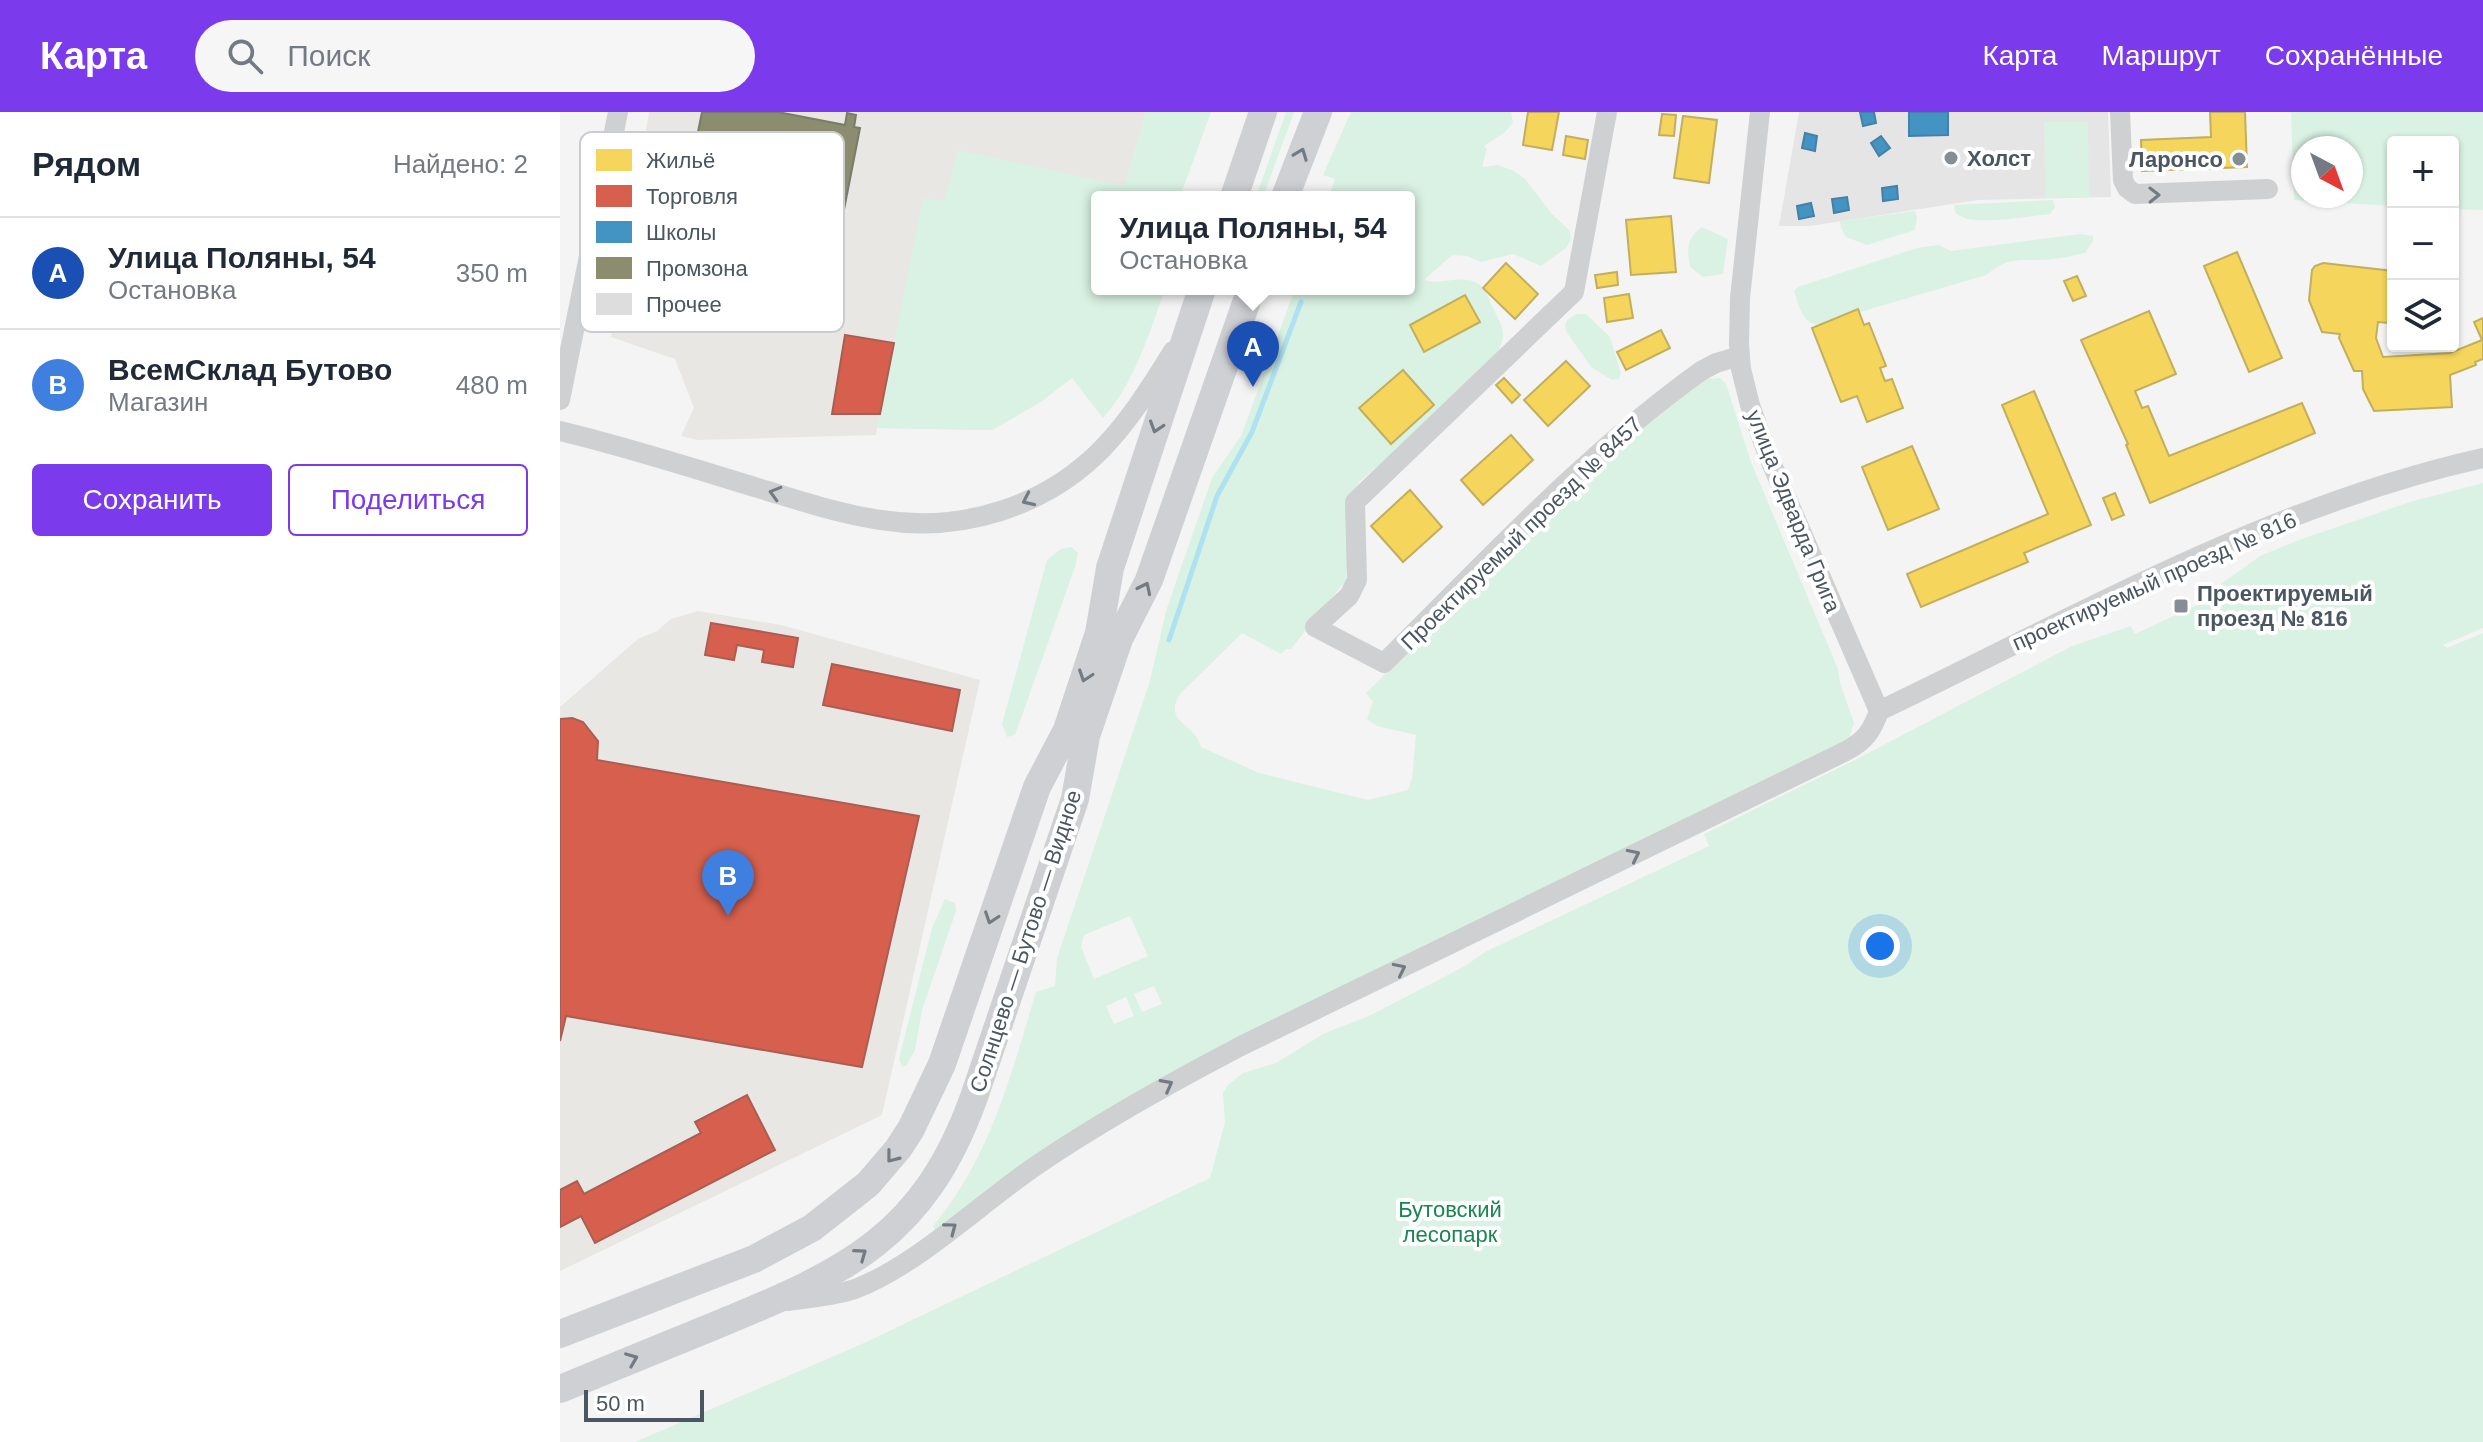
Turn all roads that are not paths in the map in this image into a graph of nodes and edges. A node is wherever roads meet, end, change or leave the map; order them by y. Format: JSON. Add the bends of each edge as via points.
{"nodes":[{"id":1,"x":618,"y":112,"type":"edge"},
{"id":2,"x":1263,"y":112,"type":"edge"},
{"id":3,"x":1318,"y":112,"type":"edge"},
{"id":4,"x":1607,"y":112,"type":"edge"},
{"id":5,"x":1760,"y":112,"type":"edge"},
{"id":6,"x":2120,"y":112,"type":"edge"},
{"id":7,"x":614,"y":132,"type":"edge"},
{"id":8,"x":2268,"y":189,"type":"dead end"},
{"id":9,"x":1236,"y":191,"type":"edge"},
{"id":10,"x":1287,"y":191,"type":"edge"},
{"id":11,"x":1200,"y":295,"type":"edge"},
{"id":12,"x":1249,"y":295,"type":"edge"},
{"id":13,"x":580,"y":301,"type":"edge"},
{"id":14,"x":1189,"y":326,"type":"junction"},
{"id":15,"x":1740,"y":356,"type":"junction"},
{"id":16,"x":560,"y":400,"type":"edge"},
{"id":17,"x":560,"y":431,"type":"edge"},
{"id":18,"x":2483,"y":458,"type":"edge"},
{"id":19,"x":1879,"y":711,"type":"junction"},
{"id":20,"x":768,"y":1304,"type":"junction"},
{"id":21,"x":560,"y":1334,"type":"edge"},
{"id":22,"x":560,"y":1389,"type":"edge"}],
"edges":[{"from":1,"to":7,"type":"street"},
{"from":2,"to":9,"type":"main road"},
{"from":10,"to":3,"type":"main road","one_way":true},
{"from":4,"to":15,"type":"street","name":"Проектируемый проезд № 8457","via":[[1574,292],[1355,502],[1357,580],[1349,596],[1315,627],[1384,663],[1617,438],[1701,371]]},
{"from":5,"to":15,"type":"street","name":"улица Эдварда Грига","via":[[1740,298]]},
{"from":6,"to":8,"type":"street","one_way":true,"via":[[2123,180],[2135,194]]},
{"from":11,"to":14,"type":"main road","name":"Солнцево — Бутово — Видное"},
{"from":20,"to":12,"type":"main road","name":"Солнцево — Бутово — Видное","one_way":true,"via":[[826,1277],[880,1240],[928,1190],[957,1140],[1075,799],[1086,736],[1119,639],[1149,580]]},
{"from":13,"to":16,"type":"street"},
{"from":14,"to":17,"type":"street","one_way":true,"via":[[1135,409],[1096,455],[1031,499],[957,522],[878,520]]},
{"from":14,"to":21,"type":"main road","name":"Солнцево — Бутово — Видное","one_way":true,"via":[[1110,568],[1099,633],[1067,730],[1037,787],[942,1064],[911,1129],[868,1184],[812,1228],[754,1259]]},
{"from":15,"to":19,"type":"street","name":"улица Эдварда Грига","via":[[1760,435]]},
{"from":18,"to":19,"type":"street","name":"проектируемый проезд № 816","via":[[2341,499],[2248,534]]},
{"from":20,"to":19,"type":"street","one_way":true,"via":[[836,1294],[870,1282],[1035,1166],[1156,1091],[1860,744]]},
{"from":22,"to":20,"type":"main road","name":"Солнцево — Бутово — Видное","one_way":true}]}
